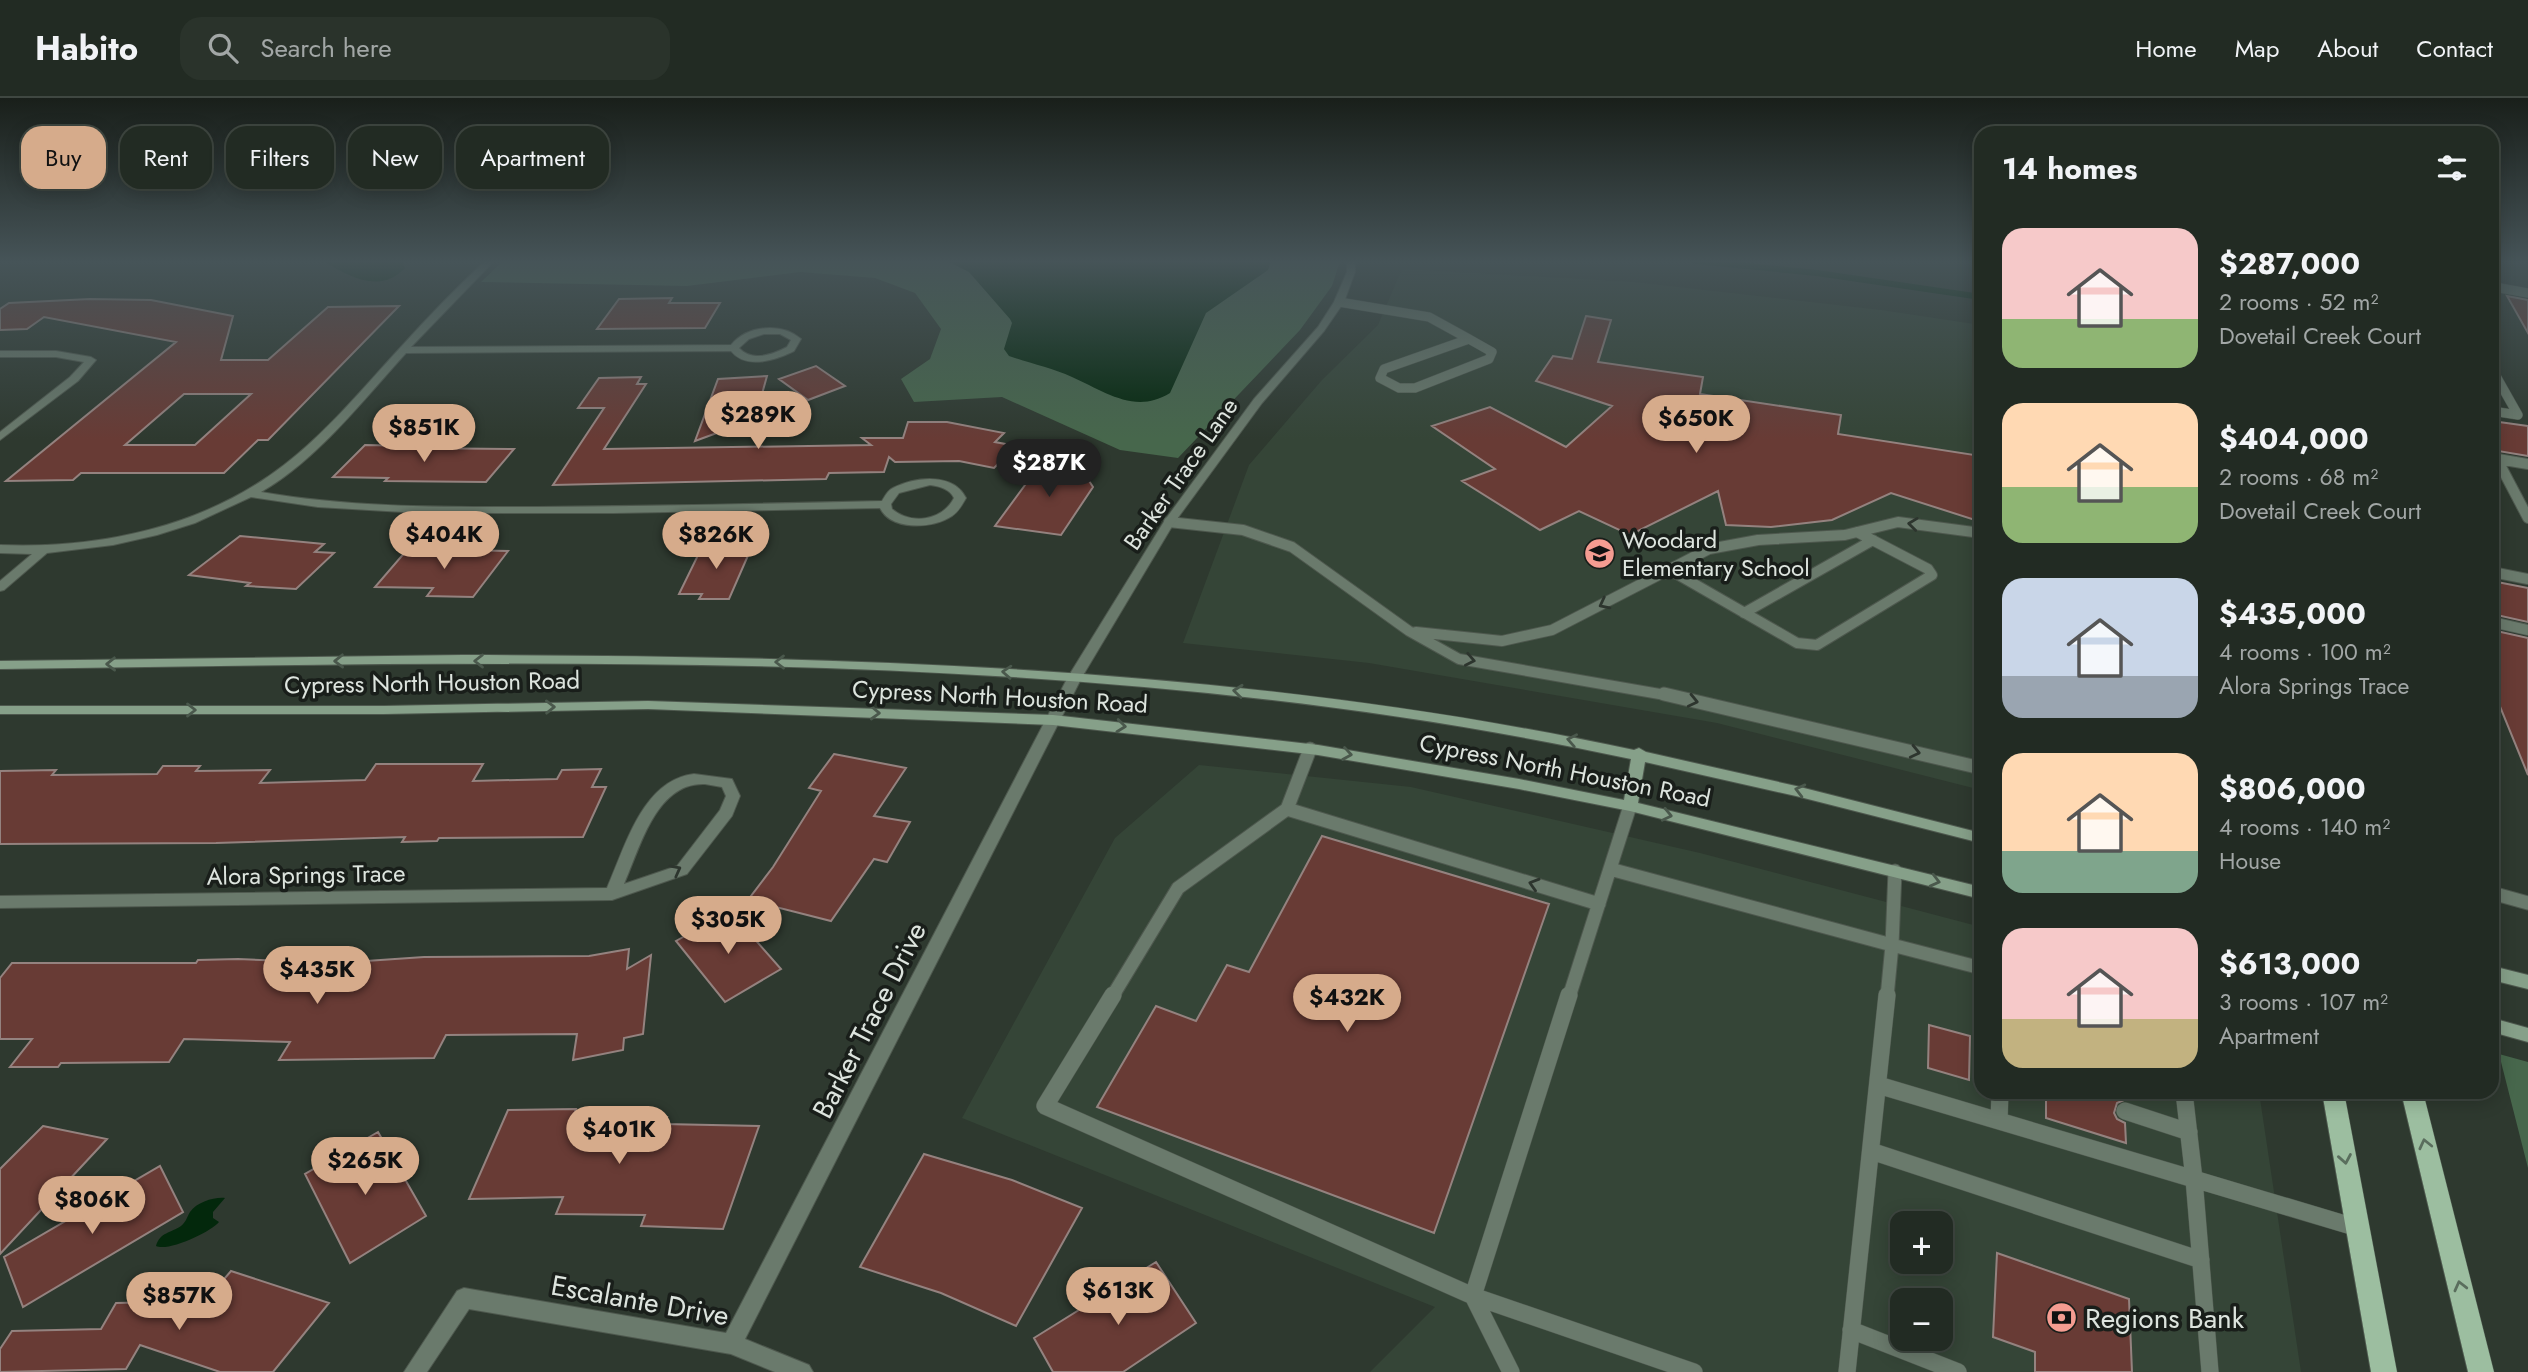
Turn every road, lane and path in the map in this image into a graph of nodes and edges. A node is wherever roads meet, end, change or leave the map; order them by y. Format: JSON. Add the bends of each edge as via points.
{"nodes":[{"id":1,"x":432,"y":320,"type":"edge"},
{"id":2,"x":1327,"y":320,"type":"edge"},
{"id":3,"x":1435,"y":320,"type":"edge"},
{"id":4,"x":1469,"y":339,"type":"junction"},
{"id":5,"x":734,"y":348,"type":"junction"},
{"id":6,"x":403,"y":350,"type":"junction"},
{"id":7,"x":0,"y":354,"type":"edge"},
{"id":8,"x":2499,"y":381,"type":"edge"},
{"id":9,"x":2499,"y":412,"type":"edge"},
{"id":10,"x":0,"y":437,"type":"edge"},
{"id":11,"x":2499,"y":459,"type":"edge"},
{"id":12,"x":2528,"y":464,"type":"edge"},
{"id":13,"x":2499,"y":467,"type":"edge"},
{"id":14,"x":249,"y":493,"type":"junction"},
{"id":15,"x":885,"y":504,"type":"junction"},
{"id":16,"x":2528,"y":518,"type":"edge"},
{"id":17,"x":1169,"y":522,"type":"junction"},
{"id":18,"x":1857,"y":532,"type":"junction"},
{"id":19,"x":1974,"y":532,"type":"edge"},
{"id":20,"x":1873,"y":540,"type":"junction"},
{"id":21,"x":0,"y":549,"type":"edge"},
{"id":22,"x":43,"y":550,"type":"junction"},
{"id":23,"x":1670,"y":570,"type":"junction"},
{"id":24,"x":2499,"y":573,"type":"edge"},
{"id":25,"x":2528,"y":579,"type":"edge"},
{"id":26,"x":0,"y":587,"type":"edge"},
{"id":27,"x":1744,"y":613,"type":"junction"},
{"id":28,"x":2499,"y":624,"type":"edge"},
{"id":29,"x":2528,"y":630,"type":"edge"},
{"id":30,"x":1409,"y":631,"type":"junction"},
{"id":31,"x":0,"y":665,"type":"edge"},
{"id":32,"x":1075,"y":677,"type":"junction"},
{"id":33,"x":0,"y":710,"type":"edge"},
{"id":34,"x":1054,"y":720,"type":"junction"},
{"id":35,"x":1310,"y":749,"type":"junction"},
{"id":36,"x":1639,"y":753,"type":"junction"},
{"id":37,"x":1974,"y":766,"type":"edge"},
{"id":38,"x":1630,"y":806,"type":"junction"},
{"id":39,"x":1287,"y":809,"type":"junction"},
{"id":40,"x":1974,"y":836,"type":"edge"},
{"id":41,"x":1609,"y":869,"type":"junction"},
{"id":42,"x":1895,"y":871,"type":"junction"},
{"id":43,"x":1974,"y":891,"type":"edge"},
{"id":44,"x":612,"y":894,"type":"junction"},
{"id":45,"x":2499,"y":895,"type":"edge"},
{"id":46,"x":0,"y":902,"type":"edge"},
{"id":47,"x":2528,"y":903,"type":"edge"},
{"id":48,"x":1599,"y":904,"type":"junction"},
{"id":49,"x":1892,"y":946,"type":"junction"},
{"id":50,"x":1974,"y":966,"type":"edge"},
{"id":51,"x":2499,"y":975,"type":"edge"},
{"id":52,"x":2528,"y":982,"type":"edge"},
{"id":53,"x":2499,"y":1028,"type":"edge"},
{"id":54,"x":2528,"y":1035,"type":"edge"},
{"id":55,"x":1878,"y":1086,"type":"junction"},
{"id":56,"x":2000,"y":1099,"type":"edge"},
{"id":57,"x":2185,"y":1099,"type":"edge"},
{"id":58,"x":2334,"y":1099,"type":"edge"},
{"id":59,"x":2414,"y":1099,"type":"edge"},
{"id":60,"x":2125,"y":1111,"type":"dead end"},
{"id":61,"x":1999,"y":1121,"type":"junction"},
{"id":62,"x":2189,"y":1132,"type":"junction"},
{"id":63,"x":1871,"y":1152,"type":"junction"},
{"id":64,"x":2194,"y":1178,"type":"junction"},
{"id":65,"x":2358,"y":1228,"type":"junction"},
{"id":66,"x":2201,"y":1260,"type":"junction"},
{"id":67,"x":1473,"y":1296,"type":"junction"},
{"id":68,"x":1852,"y":1331,"type":"junction"},
{"id":69,"x":731,"y":1344,"type":"junction"},
{"id":70,"x":415,"y":1372,"type":"edge"},
{"id":71,"x":802,"y":1372,"type":"edge"},
{"id":72,"x":1511,"y":1372,"type":"edge"},
{"id":73,"x":1694,"y":1372,"type":"edge"},
{"id":74,"x":1847,"y":1372,"type":"edge"},
{"id":75,"x":1958,"y":1372,"type":"edge"},
{"id":76,"x":2210,"y":1372,"type":"edge"},
{"id":77,"x":2384,"y":1372,"type":"edge"},
{"id":78,"x":2481,"y":1372,"type":"edge"}],
"edges":[{"from":1,"to":6,"type":"street"},
{"from":2,"to":17,"type":"street","name":"Barker Trace Lane","via":[[1258,401]]},
{"from":3,"to":4,"type":"lane"},
{"from":4,"to":4,"type":"lane","via":[[1492,352],[1489,359],[1415,388],[1399,388],[1380,378],[1384,369]]},
{"from":5,"to":5,"type":"street","via":[[742,356],[773,357],[791,349],[796,339],[784,332],[763,332],[743,338]]},
{"from":5,"to":6,"type":"street"},
{"from":6,"to":14,"type":"street","via":[[306,450]]},
{"from":7,"to":10,"type":"street","via":[[91,360],[74,379]]},
{"from":8,"to":9,"type":"lane","via":[[2518,415]]},
{"from":11,"to":12,"type":"lane"},
{"from":13,"to":16,"type":"lane"},
{"from":14,"to":15,"type":"street","via":[[307,505],[414,510]]},
{"from":14,"to":22,"type":"street","via":[[179,523],[128,538]]},
{"from":15,"to":15,"type":"street","via":[[895,491],[930,482],[951,487],[960,498],[943,516],[920,522],[891,516]]},
{"from":17,"to":30,"type":"lane","via":[[1243,530],[1292,547]]},
{"from":17,"to":32,"type":"street","name":"Barker Trace Lane"},
{"from":19,"to":18,"type":"lane","one_way":true,"via":[[1898,522]]},
{"from":18,"to":20,"type":"lane"},
{"from":18,"to":23,"type":"lane","via":[[1709,549]]},
{"from":20,"to":27,"type":"lane"},
{"from":20,"to":27,"type":"lane","via":[[1928,569],[1931,575],[1817,645],[1797,643]]},
{"from":21,"to":22,"type":"street"},
{"from":22,"to":26,"type":"street"},
{"from":23,"to":27,"type":"lane"},
{"from":23,"to":30,"type":"lane","one_way":true,"via":[[1552,630],[1502,641]]},
{"from":24,"to":25,"type":"lane"},
{"from":28,"to":29,"type":"lane"},
{"from":30,"to":37,"type":"lane","one_way":true,"via":[[1459,659],[1663,694]]},
{"from":32,"to":31,"type":"main road","name":"Cypress North Houston Road","one_way":true,"via":[[855,662],[393,660]]},
{"from":32,"to":34,"type":"street","name":"Barker Trace Lane"},
{"from":36,"to":32,"type":"main road","name":"Cypress North Houston Road","one_way":true,"via":[[1428,714],[1236,690]]},
{"from":33,"to":34,"type":"main road","name":"Cypress North Houston Road","one_way":true,"via":[[648,705]]},
{"from":34,"to":35,"type":"main road","name":"Cypress North Houston Road","one_way":true},
{"from":34,"to":69,"type":"street","name":"Barker Trace Drive"},
{"from":35,"to":38,"type":"main road","name":"Cypress North Houston Road","one_way":true},
{"from":35,"to":39,"type":"lane"},
{"from":36,"to":38,"type":"main road"},
{"from":40,"to":36,"type":"main road","name":"Cypress North Houston Road","one_way":true},
{"from":38,"to":41,"type":"lane"},
{"from":38,"to":42,"type":"main road","name":"Cypress North Houston Road","one_way":true},
{"from":48,"to":39,"type":"lane","one_way":true},
{"from":39,"to":67,"type":"lane","via":[[1178,888],[1045,1106]]},
{"from":41,"to":48,"type":"lane"},
{"from":41,"to":49,"type":"lane"},
{"from":42,"to":43,"type":"main road","name":"Cypress North Houston Road","one_way":true},
{"from":42,"to":49,"type":"lane"},
{"from":44,"to":44,"type":"street","name":"Alora Springs Trace","one_way":true,"via":[[682,870],[727,813],[733,796],[727,783],[684,780],[662,792]]},
{"from":44,"to":46,"type":"street","name":"Alora Springs Trace"},
{"from":45,"to":47,"type":"lane"},
{"from":48,"to":67,"type":"lane"},
{"from":49,"to":50,"type":"lane"},
{"from":49,"to":55,"type":"lane"},
{"from":51,"to":52,"type":"main road"},
{"from":53,"to":54,"type":"main road"},
{"from":55,"to":61,"type":"lane"},
{"from":55,"to":63,"type":"lane"},
{"from":56,"to":61,"type":"lane"},
{"from":57,"to":62,"type":"lane"},
{"from":58,"to":65,"type":"main road","one_way":true},
{"from":78,"to":59,"type":"main road","one_way":true},
{"from":60,"to":62,"type":"lane"},
{"from":61,"to":64,"type":"lane"},
{"from":62,"to":64,"type":"lane"},
{"from":63,"to":66,"type":"lane"},
{"from":63,"to":68,"type":"lane"},
{"from":64,"to":65,"type":"lane"},
{"from":64,"to":66,"type":"lane"},
{"from":65,"to":77,"type":"main road"},
{"from":66,"to":76,"type":"lane"},
{"from":67,"to":72,"type":"lane"},
{"from":67,"to":73,"type":"lane"},
{"from":68,"to":74,"type":"lane"},
{"from":68,"to":75,"type":"lane"},
{"from":69,"to":70,"type":"street","name":"Escalante Drive","via":[[464,1298]]},
{"from":69,"to":71,"type":"street","name":"Escalante Drive"}]}
